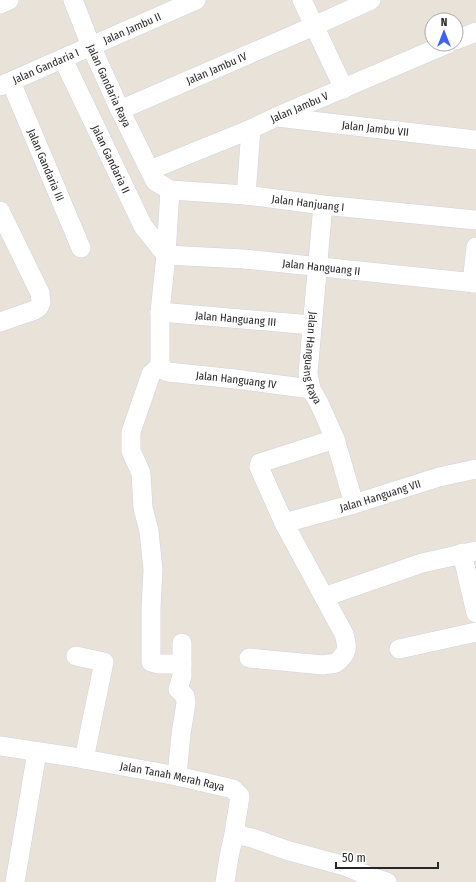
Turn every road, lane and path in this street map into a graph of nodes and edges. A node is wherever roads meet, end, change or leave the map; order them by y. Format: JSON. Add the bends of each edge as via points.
{"nodes":[{"id":1,"x":9,"y":0,"type":"edge"},
{"id":2,"x":73,"y":0,"type":"edge"},
{"id":3,"x":196,"y":0,"type":"edge"},
{"id":4,"x":302,"y":0,"type":"edge"},
{"id":5,"x":371,"y":0,"type":"edge"},
{"id":6,"x":0,"y":4,"type":"edge"},
{"id":7,"x":314,"y":26,"type":"junction"},
{"id":8,"x":476,"y":32,"type":"edge"},
{"id":9,"x":464,"y":37,"type":"edge"},
{"id":10,"x":91,"y":46,"type":"junction"},
{"id":11,"x":429,"y":52,"type":"edge"},
{"id":12,"x":63,"y":59,"type":"junction"},
{"id":13,"x":5,"y":84,"type":"edge"},
{"id":14,"x":344,"y":89,"type":"junction"},
{"id":15,"x":120,"y":110,"type":"junction"},
{"id":16,"x":276,"y":117,"type":"junction"},
{"id":17,"x":251,"y":129,"type":"junction"},
{"id":18,"x":476,"y":140,"type":"edge"},
{"id":19,"x":150,"y":170,"type":"junction"},
{"id":20,"x":170,"y":190,"type":"junction"},
{"id":21,"x":246,"y":194,"type":"junction"},
{"id":22,"x":323,"y":205,"type":"junction"},
{"id":23,"x":0,"y":210,"type":"edge"},
{"id":24,"x":476,"y":220,"type":"edge"},
{"id":25,"x":476,"y":247,"type":"edge"},
{"id":26,"x":81,"y":248,"type":"dead end"},
{"id":27,"x":166,"y":255,"type":"junction"},
{"id":28,"x":318,"y":266,"type":"junction"},
{"id":29,"x":474,"y":283,"type":"edge"},
{"id":30,"x":160,"y":312,"type":"junction"},
{"id":31,"x":0,"y":322,"type":"edge"},
{"id":32,"x":312,"y":325,"type":"junction"},
{"id":33,"x":162,"y":367,"type":"junction"},
{"id":34,"x":311,"y":389,"type":"junction"},
{"id":35,"x":335,"y":439,"type":"junction"},
{"id":36,"x":476,"y":469,"type":"edge"},
{"id":37,"x":354,"y":504,"type":"junction"},
{"id":38,"x":284,"y":523,"type":"junction"},
{"id":39,"x":469,"y":552,"type":"edge"},
{"id":40,"x":324,"y":597,"type":"junction"},
{"id":41,"x":476,"y":613,"type":"edge"},
{"id":42,"x":476,"y":632,"type":"edge"},
{"id":43,"x":182,"y":643,"type":"dead end"},
{"id":44,"x":398,"y":649,"type":"dead end"},
{"id":45,"x":76,"y":656,"type":"dead end"},
{"id":46,"x":249,"y":658,"type":"dead end"},
{"id":47,"x":182,"y":664,"type":"junction"},
{"id":48,"x":0,"y":746,"type":"edge"},
{"id":49,"x":37,"y":752,"type":"junction"},
{"id":50,"x":84,"y":759,"type":"junction"},
{"id":51,"x":177,"y":776,"type":"junction"},
{"id":52,"x":234,"y":834,"type":"junction"},
{"id":53,"x":15,"y":882,"type":"edge"},
{"id":54,"x":225,"y":882,"type":"edge"},
{"id":55,"x":387,"y":882,"type":"edge"}],
"edges":[{"from":1,"to":6,"type":"street"},
{"from":2,"to":10,"type":"street","name":"Jalan Gandaria Raya"},
{"from":3,"to":10,"type":"street","name":"Jalan Jambu II"},
{"from":4,"to":7,"type":"street"},
{"from":5,"to":7,"type":"street","name":"Jalan Jambu IV"},
{"from":7,"to":14,"type":"street"},
{"from":7,"to":15,"type":"street","name":"Jalan Jambu IV"},
{"from":8,"to":9,"type":"street"},
{"from":10,"to":12,"type":"street","name":"Jalan Gandaria I"},
{"from":10,"to":15,"type":"street","name":"Jalan Gandaria Raya"},
{"from":11,"to":14,"type":"street","name":"Jalan Jambu V"},
{"from":12,"to":13,"type":"street","name":"Jalan Gandaria I"},
{"from":12,"to":27,"type":"street","name":"Jalan Gandaria II","via":[[143,226]]},
{"from":13,"to":26,"type":"street","name":"Jalan Gandaria III"},
{"from":14,"to":16,"type":"street","name":"Jalan Jambu V"},
{"from":15,"to":19,"type":"street","name":"Jalan Gandaria Raya"},
{"from":16,"to":17,"type":"street","name":"Jalan Jambu V"},
{"from":16,"to":18,"type":"street","name":"Jalan Jambu VII"},
{"from":17,"to":19,"type":"street","name":"Jalan Jambu V"},
{"from":17,"to":21,"type":"street"},
{"from":19,"to":20,"type":"street","via":[[155,181]]},
{"from":20,"to":21,"type":"street","name":"Jalan Hanjuang I"},
{"from":20,"to":27,"type":"street"},
{"from":21,"to":22,"type":"street","name":"Jalan Hanjuang I"},
{"from":22,"to":24,"type":"street","name":"Jalan Hanjuang I"},
{"from":22,"to":28,"type":"street","name":"Jalan Hanguang Raya"},
{"from":23,"to":31,"type":"street","via":[[40,293],[41,302],[35,310]]},
{"from":25,"to":29,"type":"street"},
{"from":27,"to":28,"type":"street","name":"Jalan Hanguang II"},
{"from":27,"to":30,"type":"street"},
{"from":28,"to":29,"type":"street","name":"Jalan Hanguang II"},
{"from":28,"to":32,"type":"street","name":"Jalan Hanguang Raya"},
{"from":30,"to":32,"type":"street","name":"Jalan Hanguang III"},
{"from":30,"to":33,"type":"street"},
{"from":32,"to":34,"type":"street","name":"Jalan Hanguang Raya","via":[[308,373]]},
{"from":33,"to":34,"type":"street","name":"Jalan Hanguang IV","via":[[168,372]]},
{"from":33,"to":47,"type":"street","via":[[151,374],[131,432],[131,452],[141,473],[143,508],[149,531],[152,562],[151,662]]},
{"from":34,"to":35,"type":"street","name":"Jalan Hanguang Raya"},
{"from":35,"to":37,"type":"street","name":"Jalan Hanguang Raya"},
{"from":35,"to":38,"type":"street","via":[[260,463],[260,472]]},
{"from":36,"to":37,"type":"street","name":"Jalan Hanguang VII"},
{"from":37,"to":38,"type":"street","name":"Jalan Hanguang VII"},
{"from":38,"to":40,"type":"street"},
{"from":39,"to":40,"type":"street","via":[[422,563]]},
{"from":39,"to":41,"type":"street"},
{"from":40,"to":46,"type":"street","via":[[347,644],[346,652],[341,659],[336,663],[323,665]]},
{"from":42,"to":44,"type":"street"},
{"from":43,"to":47,"type":"street"},
{"from":45,"to":50,"type":"street","via":[[104,662]]},
{"from":47,"to":51,"type":"street","via":[[178,689],[185,696],[186,703]]},
{"from":48,"to":49,"type":"street","name":"Jalan Tanah Merah Raya"},
{"from":49,"to":50,"type":"street","name":"Jalan Tanah Merah Raya"},
{"from":49,"to":53,"type":"street"},
{"from":50,"to":51,"type":"street","name":"Jalan Tanah Merah Raya"},
{"from":51,"to":52,"type":"street","name":"Jalan Tanah Merah Raya","via":[[233,788],[240,796]]},
{"from":52,"to":54,"type":"street"},
{"from":52,"to":55,"type":"street","via":[[345,866]]}]}
